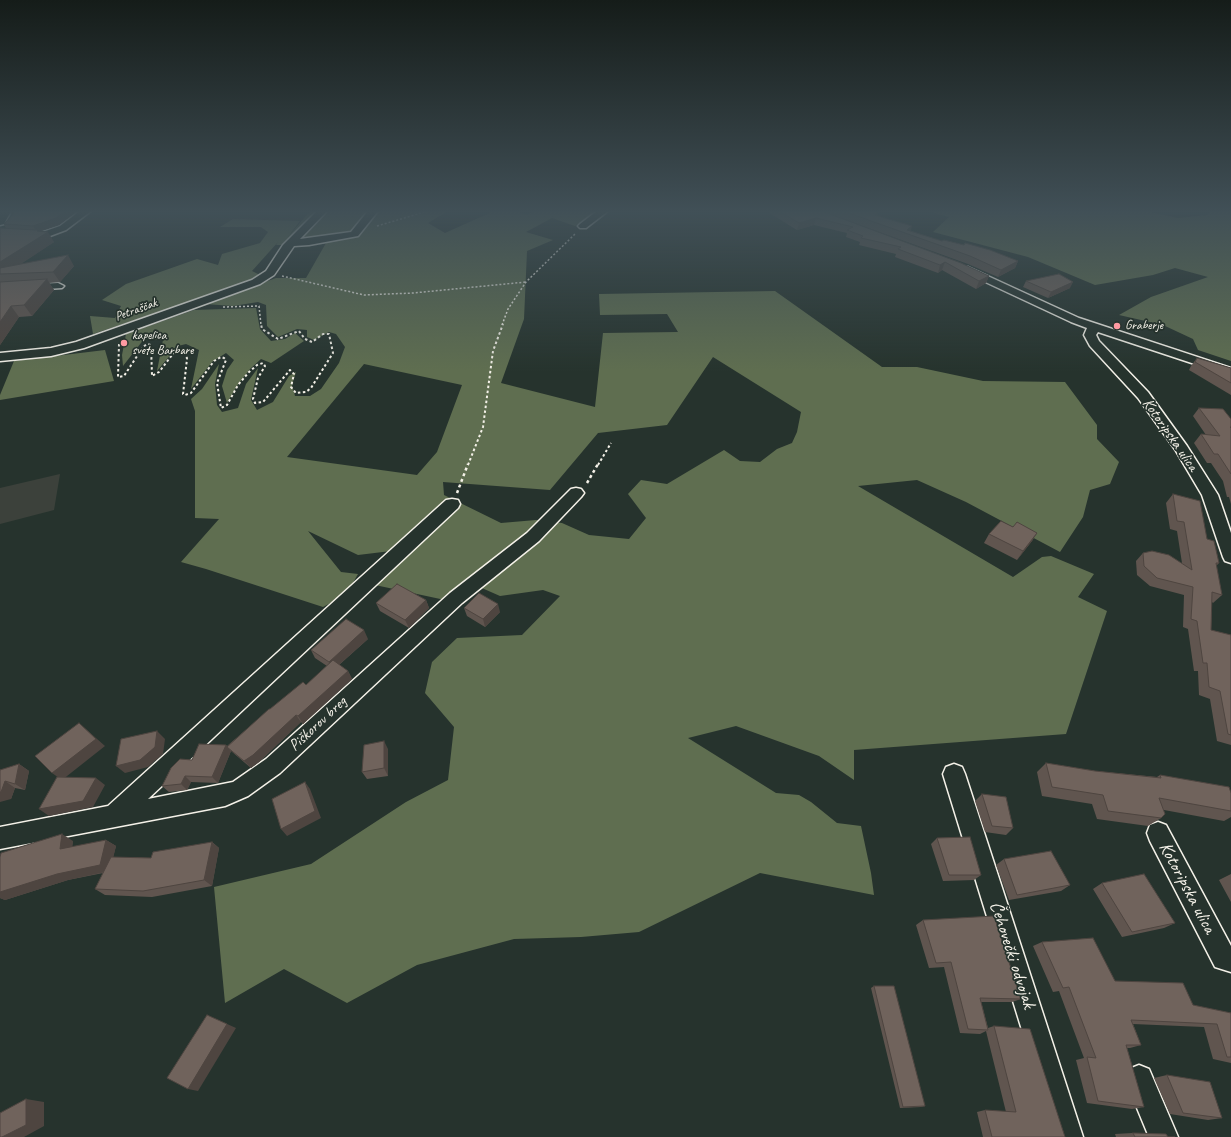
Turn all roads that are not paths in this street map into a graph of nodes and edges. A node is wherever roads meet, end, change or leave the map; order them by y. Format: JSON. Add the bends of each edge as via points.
{"nodes":[{"id":1,"x":276,"y":264,"type":"edge"},
{"id":2,"x":956,"y":264,"type":"edge"},
{"id":3,"x":58,"y":286,"type":"dead end"},
{"id":4,"x":0,"y":289,"type":"edge"},
{"id":5,"x":1094,"y":327,"type":"junction"},
{"id":6,"x":0,"y":357,"type":"edge"},
{"id":7,"x":1231,"y":372,"type":"edge"},
{"id":8,"x":576,"y":493,"type":"road end"},
{"id":9,"x":452,"y":504,"type":"road end"},
{"id":10,"x":1231,"y":557,"type":"edge"},
{"id":11,"x":954,"y":774,"type":"dead end"},
{"id":12,"x":115,"y":815,"type":"junction"},
{"id":13,"x":1158,"y":833,"type":"dead end"},
{"id":14,"x":0,"y":838,"type":"edge"},
{"id":15,"x":1231,"y":959,"type":"edge"},
{"id":16,"x":1139,"y":1079,"type":"dead end"},
{"id":17,"x":1069,"y":1137,"type":"edge"},
{"id":18,"x":1164,"y":1137,"type":"edge"}],
"edges":[{"from":1,"to":6,"type":"street","name":"Petraščak","via":[[270,273],[256,282],[106,336],[62,350]]},
{"from":2,"to":5,"type":"street"},
{"from":3,"to":4,"type":"street"},
{"from":5,"to":7,"type":"street"},
{"from":5,"to":10,"type":"street","name":"Kotoripska ulica","via":[[1090,335],[1094,343],[1143,395],[1182,449],[1210,495]]},
{"from":8,"to":12,"type":"street","name":"Piškorov breg","via":[[533,537],[456,598],[273,766],[253,780],[240,789],[224,795]]},
{"from":9,"to":12,"type":"street"},
{"from":11,"to":17,"type":"street","name":"Čehovečki odvojak"},
{"from":12,"to":14,"type":"street","name":"Piškorov breg"},
{"from":13,"to":15,"type":"street","name":"Kotoripska ulica","via":[[1224,958]]},
{"from":16,"to":18,"type":"street"}]}
